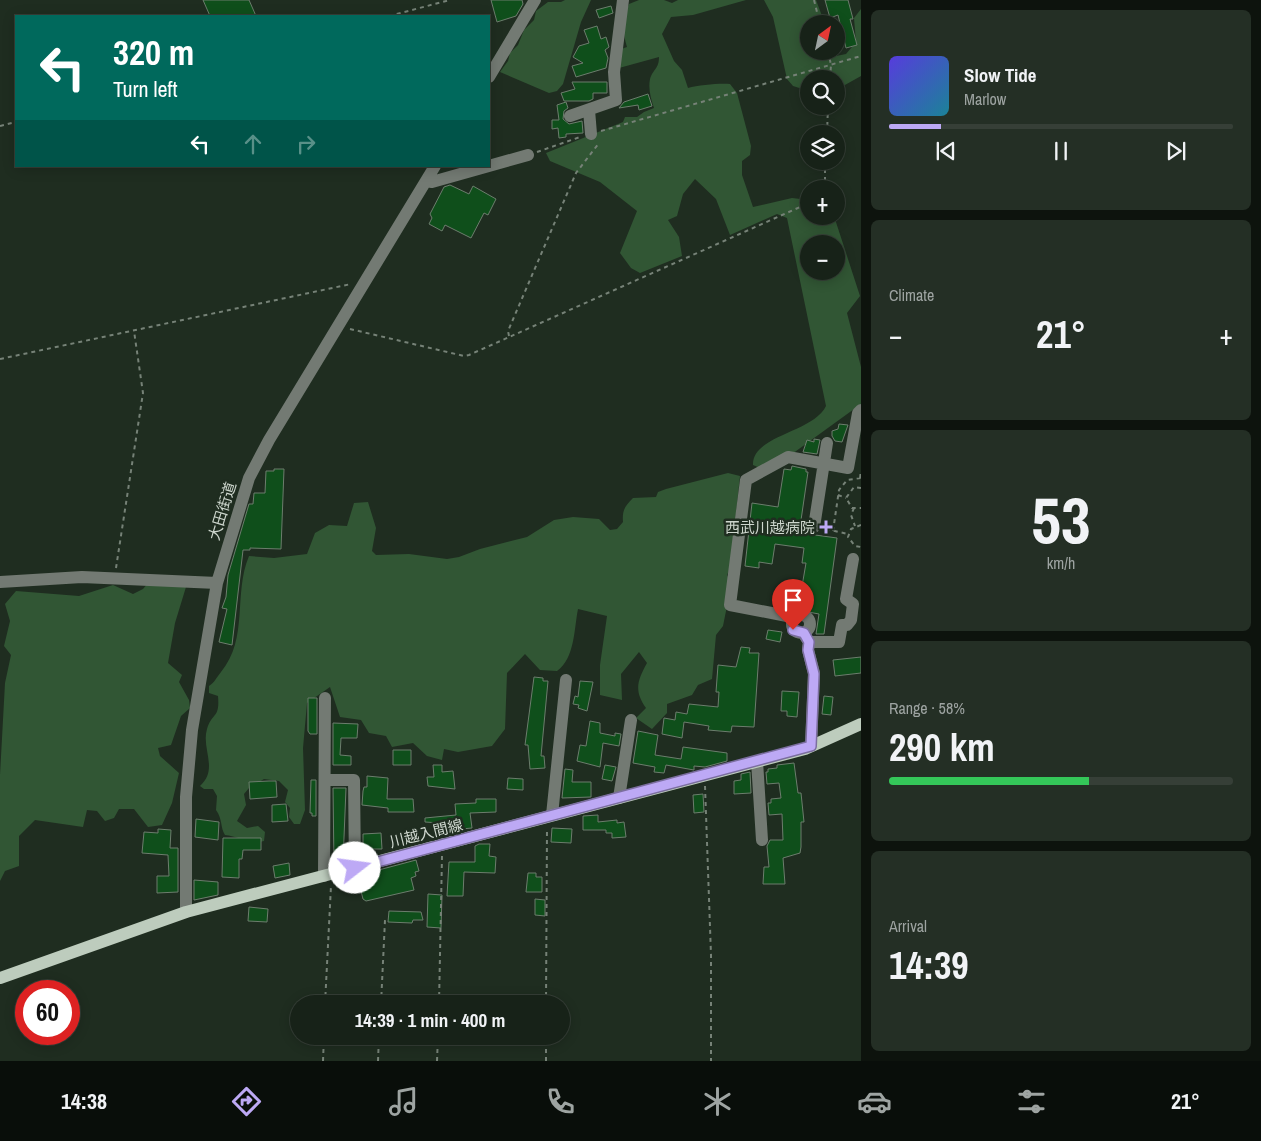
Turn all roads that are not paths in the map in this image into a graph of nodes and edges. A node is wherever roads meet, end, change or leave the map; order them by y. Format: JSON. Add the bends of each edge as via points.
{"nodes":[{"id":1,"x":535,"y":0,"type":"edge"},
{"id":2,"x":623,"y":0,"type":"edge"},
{"id":3,"x":490,"y":75,"type":"edge"},
{"id":4,"x":589,"y":110,"type":"junction"},
{"id":5,"x":570,"y":116,"type":"dead end"},
{"id":6,"x":590,"y":134,"type":"road end"},
{"id":7,"x":528,"y":155,"type":"road end"},
{"id":8,"x":490,"y":166,"type":"edge"},
{"id":9,"x":434,"y":167,"type":"edge"},
{"id":10,"x":485,"y":167,"type":"edge"},
{"id":11,"x":426,"y":181,"type":"junction"},
{"id":12,"x":861,"y":410,"type":"edge"},
{"id":13,"x":827,"y":443,"type":"dead end"},
{"id":14,"x":824,"y":463,"type":"junction"},
{"id":15,"x":814,"y":528,"type":"road end"},
{"id":16,"x":853,"y":559,"type":"dead end"},
{"id":17,"x":0,"y":582,"type":"edge"},
{"id":18,"x":217,"y":583,"type":"junction"},
{"id":19,"x":806,"y":638,"type":"junction"},
{"id":20,"x":566,"y":680,"type":"dead end"},
{"id":21,"x":325,"y":698,"type":"dead end"},
{"id":22,"x":631,"y":720,"type":"dead end"},
{"id":23,"x":861,"y":724,"type":"edge"},
{"id":24,"x":811,"y":746,"type":"junction"},
{"id":25,"x":757,"y":761,"type":"junction"},
{"id":26,"x":325,"y":780,"type":"junction"},
{"id":27,"x":619,"y":798,"type":"junction"},
{"id":28,"x":549,"y":816,"type":"junction"},
{"id":29,"x":762,"y":840,"type":"dead end"},
{"id":30,"x":355,"y":868,"type":"junction"},
{"id":31,"x":327,"y":876,"type":"junction"},
{"id":32,"x":186,"y":912,"type":"junction"},
{"id":33,"x":0,"y":978,"type":"edge"}],
"edges":[{"from":1,"to":3,"type":"street"},
{"from":2,"to":4,"type":"street","via":[[614,72],[616,100]]},
{"from":4,"to":5,"type":"street"},
{"from":4,"to":6,"type":"street"},
{"from":7,"to":8,"type":"street"},
{"from":9,"to":11,"type":"street","name":"大田街道"},
{"from":10,"to":11,"type":"street"},
{"from":11,"to":18,"type":"street","name":"大田街道","via":[[249,478]]},
{"from":12,"to":14,"type":"street","via":[[848,468]]},
{"from":13,"to":14,"type":"street"},
{"from":14,"to":15,"type":"street"},
{"from":14,"to":19,"type":"street","via":[[788,457],[746,480],[730,605],[793,619],[802,614],[809,618],[811,625]]},
{"from":16,"to":19,"type":"street","via":[[846,599],[853,604],[851,620],[842,625],[839,642]]},
{"from":17,"to":18,"type":"street","via":[[115,577]]},
{"from":18,"to":32,"type":"street","name":"大田街道","via":[[192,730],[186,797]]},
{"from":19,"to":24,"type":"street","via":[[814,674]]},
{"from":20,"to":28,"type":"street"},
{"from":21,"to":26,"type":"street"},
{"from":22,"to":27,"type":"street"},
{"from":23,"to":24,"type":"main road","name":"川越入間線"},
{"from":24,"to":25,"type":"main road","name":"川越入間線"},
{"from":25,"to":27,"type":"main road","name":"川越入間線"},
{"from":25,"to":29,"type":"street"},
{"from":26,"to":30,"type":"street","via":[[354,780]]},
{"from":26,"to":31,"type":"street"},
{"from":27,"to":28,"type":"main road","name":"川越入間線"},
{"from":28,"to":30,"type":"main road","name":"川越入間線"},
{"from":30,"to":31,"type":"main road","name":"川越入間線"},
{"from":31,"to":32,"type":"main road","name":"川越入間線"},
{"from":32,"to":33,"type":"main road","name":"川越入間線"}]}
